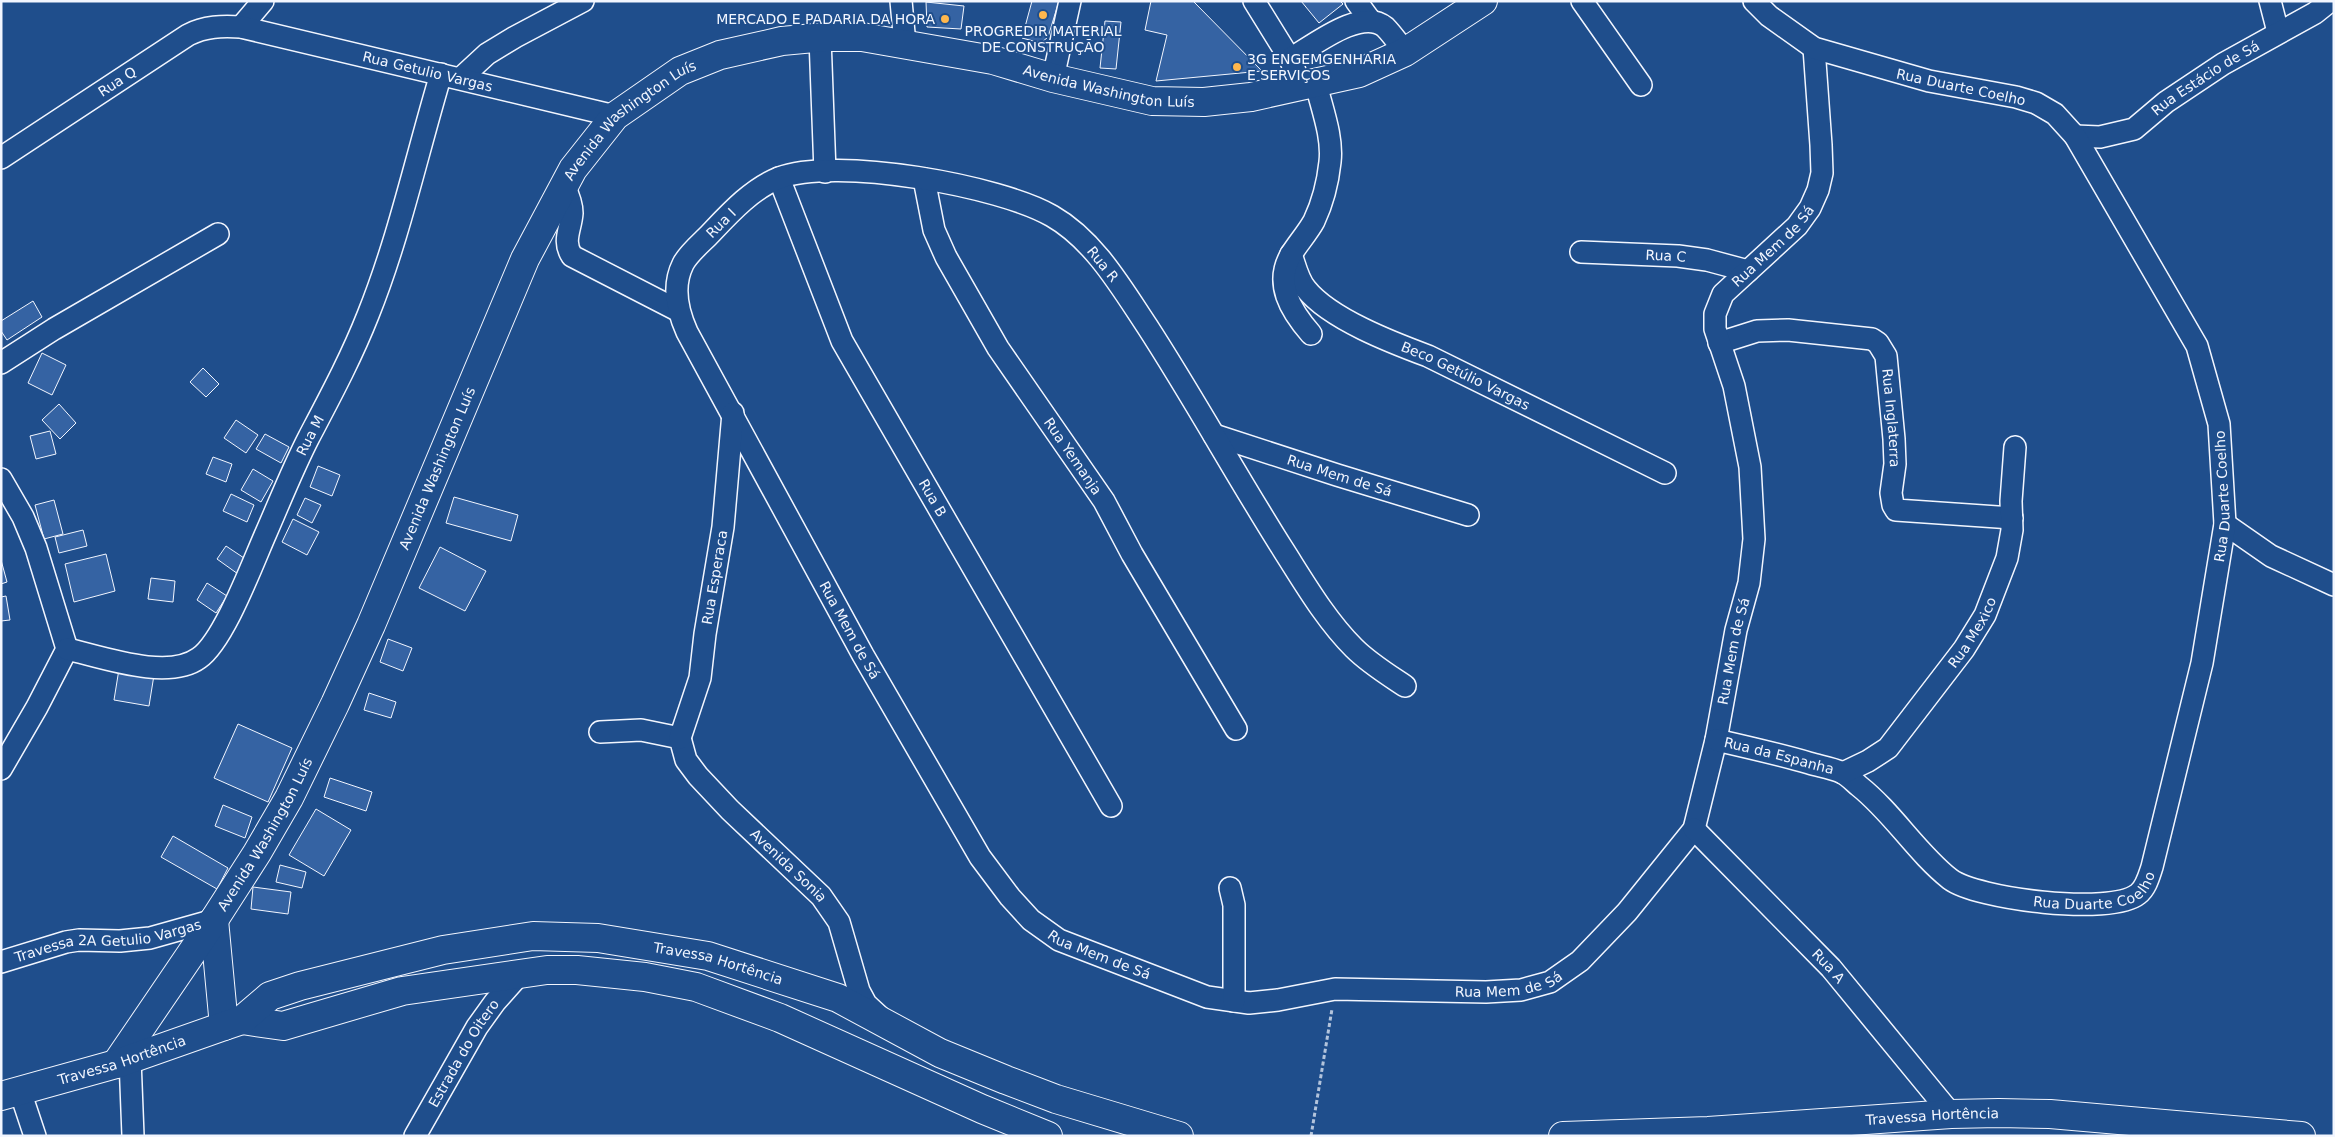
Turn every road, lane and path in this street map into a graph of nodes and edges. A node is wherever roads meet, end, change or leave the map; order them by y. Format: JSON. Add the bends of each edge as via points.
{"nodes":[{"id":1,"x":263,"y":1,"type":"edge"},
{"id":2,"x":583,"y":1,"type":"edge"},
{"id":3,"x":901,"y":1,"type":"edge"},
{"id":4,"x":1070,"y":1,"type":"edge"},
{"id":5,"x":1254,"y":1,"type":"edge"},
{"id":6,"x":1356,"y":1,"type":"edge"},
{"id":7,"x":1483,"y":1,"type":"edge"},
{"id":8,"x":1582,"y":1,"type":"edge"},
{"id":9,"x":1754,"y":1,"type":"edge"},
{"id":10,"x":2270,"y":1,"type":"edge"},
{"id":11,"x":2330,"y":1,"type":"edge"},
{"id":12,"x":1370,"y":20,"type":"junction"},
{"id":13,"x":241,"y":27,"type":"junction"},
{"id":14,"x":2278,"y":32,"type":"junction"},
{"id":15,"x":820,"y":38,"type":"junction"},
{"id":16,"x":904,"y":44,"type":"junction"},
{"id":17,"x":1814,"y":48,"type":"junction"},
{"id":18,"x":1405,"y":52,"type":"junction"},
{"id":19,"x":1290,"y":59,"type":"junction"},
{"id":20,"x":451,"y":76,"type":"junction"},
{"id":21,"x":1053,"y":78,"type":"junction"},
{"id":22,"x":1641,"y":85,"type":"dead end"},
{"id":23,"x":1308,"y":86,"type":"junction"},
{"id":24,"x":615,"y":116,"type":"junction"},
{"id":25,"x":2075,"y":136,"type":"junction"},
{"id":26,"x":1,"y":158,"type":"edge"},
{"id":27,"x":825,"y":172,"type":"junction"},
{"id":28,"x":778,"y":178,"type":"junction"},
{"id":29,"x":924,"y":179,"type":"junction"},
{"id":30,"x":564,"y":186,"type":"junction"},
{"id":31,"x":218,"y":234,"type":"dead end"},
{"id":32,"x":1581,"y":252,"type":"dead end"},
{"id":33,"x":1292,"y":254,"type":"junction"},
{"id":34,"x":1748,"y":271,"type":"junction"},
{"id":35,"x":678,"y":310,"type":"junction"},
{"id":36,"x":1312,"y":334,"type":"dead end"},
{"id":37,"x":1719,"y":343,"type":"junction"},
{"id":38,"x":1,"y":363,"type":"edge"},
{"id":39,"x":733,"y":413,"type":"junction"},
{"id":40,"x":1214,"y":434,"type":"junction"},
{"id":41,"x":2015,"y":447,"type":"dead end"},
{"id":42,"x":1665,"y":473,"type":"dead end"},
{"id":43,"x":1,"y":479,"type":"edge"},
{"id":44,"x":1468,"y":515,"type":"dead end"},
{"id":45,"x":2012,"y":518,"type":"junction"},
{"id":46,"x":2225,"y":524,"type":"junction"},
{"id":47,"x":2334,"y":585,"type":"edge"},
{"id":48,"x":67,"y":649,"type":"junction"},
{"id":49,"x":1405,"y":686,"type":"dead end"},
{"id":50,"x":1236,"y":729,"type":"dead end"},
{"id":51,"x":600,"y":732,"type":"dead end"},
{"id":52,"x":680,"y":738,"type":"junction"},
{"id":53,"x":1716,"y":740,"type":"junction"},
{"id":54,"x":1,"y":769,"type":"edge"},
{"id":55,"x":1843,"y":773,"type":"junction"},
{"id":56,"x":1112,"y":806,"type":"dead end"},
{"id":57,"x":1694,"y":829,"type":"junction"},
{"id":58,"x":1230,"y":888,"type":"dead end"},
{"id":59,"x":214,"y":920,"type":"junction"},
{"id":60,"x":1,"y":962,"type":"edge"},
{"id":61,"x":519,"y":975,"type":"junction"},
{"id":62,"x":1335,"y":989,"type":"junction"},
{"id":63,"x":1234,"y":1001,"type":"junction"},
{"id":64,"x":233,"y":1023,"type":"junction"},
{"id":65,"x":940,"y":1053,"type":"junction"},
{"id":66,"x":123,"y":1062,"type":"junction"},
{"id":67,"x":10,"y":1094,"type":"edge"},
{"id":68,"x":1951,"y":1114,"type":"junction"},
{"id":69,"x":35,"y":1136,"type":"edge"},
{"id":70,"x":133,"y":1136,"type":"edge"},
{"id":71,"x":415,"y":1136,"type":"edge"},
{"id":72,"x":1048,"y":1136,"type":"edge"},
{"id":73,"x":1179,"y":1136,"type":"edge"},
{"id":74,"x":1312,"y":1136,"type":"edge"},
{"id":75,"x":1564,"y":1136,"type":"edge"},
{"id":76,"x":2301,"y":1136,"type":"edge"}],
"edges":[{"from":1,"to":13,"type":"street"},
{"from":2,"to":20,"type":"street","via":[[514,37]]},
{"from":3,"to":16,"type":"street"},
{"from":4,"to":21,"type":"street"},
{"from":5,"to":19,"type":"street"},
{"from":6,"to":12,"type":"street"},
{"from":7,"to":18,"type":"main road","name":"Avenida Washington Luís"},
{"from":8,"to":22,"type":"street"},
{"from":9,"to":17,"type":"street","name":"Rua Duarte Coelho","via":[[1769,16]]},
{"from":10,"to":14,"type":"street"},
{"from":11,"to":14,"type":"street","name":"Rua Estácio de Sá","via":[[2315,13]]},
{"from":12,"to":18,"type":"street","via":[[1384,27]]},
{"from":12,"to":19,"type":"street","via":[[1350,24]]},
{"from":13,"to":20,"type":"street","name":"Rua Getulio Vargas"},
{"from":13,"to":26,"type":"street","name":"Rua Q","via":[[219,26],[188,35]]},
{"from":14,"to":25,"type":"street","name":"Rua Estácio de Sá","via":[[2166,102],[2134,129],[2100,137]]},
{"from":15,"to":16,"type":"main road","name":"Avenida Washington Luís","via":[[862,37]]},
{"from":15,"to":24,"type":"main road","name":"Avenida Washington Luís","via":[[782,41],[720,55],[680,71]]},
{"from":15,"to":27,"type":"street"},
{"from":16,"to":21,"type":"main road","name":"Avenida Washington Luís","via":[[993,60]]},
{"from":17,"to":25,"type":"street","name":"Rua Duarte Coelho","via":[[1928,81],[2036,103],[2055,114]]},
{"from":17,"to":34,"type":"street","name":"Rua Mem de Sá","via":[[1822,173],[1818,190],[1797,226]]},
{"from":18,"to":23,"type":"main road","name":"Avenida Washington Luís","via":[[1359,73]]},
{"from":19,"to":23,"type":"street"},
{"from":20,"to":24,"type":"street","name":"Rua Getulio Vargas"},
{"from":20,"to":48,"type":"street","name":"Rua M","via":[[347,365],[308,439],[212,646],[198,659],[165,668]]},
{"from":21,"to":23,"type":"main road","name":"Avenida Washington Luís","via":[[1152,102],[1214,101]]},
{"from":23,"to":33,"type":"street","via":[[1331,147],[1330,162],[1314,221]]},
{"from":24,"to":30,"type":"main road","name":"Avenida Washington Luís","via":[[572,169]]},
{"from":25,"to":46,"type":"street","name":"Rua Duarte Coelho","via":[[2197,346],[2219,424]]},
{"from":27,"to":28,"type":"street","name":"Rua I"},
{"from":27,"to":29,"type":"street","name":"Rua I","via":[[884,172]]},
{"from":28,"to":35,"type":"street","name":"Rua I","via":[[746,198],[683,264],[678,280]]},
{"from":28,"to":56,"type":"street","name":"Rua B","via":[[842,341]]},
{"from":29,"to":40,"type":"street","name":"Rua R","via":[[1011,199],[1041,210],[1067,226],[1086,243],[1122,288]]},
{"from":29,"to":50,"type":"street","name":"Rua Yemanja","via":[[934,230],[946,257],[998,348],[1104,501]]},
{"from":30,"to":35,"type":"street","via":[[572,214],[566,240],[572,256]]},
{"from":30,"to":59,"type":"main road","name":"Avenida Washington Luís","via":[[526,259],[335,704],[289,798]]},
{"from":31,"to":38,"type":"street"},
{"from":32,"to":34,"type":"street","name":"Rua C","via":[[1678,256]]},
{"from":33,"to":36,"type":"street","via":[[1284,279],[1284,291],[1293,311]]},
{"from":33,"to":42,"type":"street","name":"Beco Getúlio Vargas","via":[[1307,290],[1354,324],[1428,356]]},
{"from":34,"to":37,"type":"street","name":"Rua Mem de Sá","via":[[1723,294],[1717,305],[1715,329]]},
{"from":35,"to":39,"type":"street","name":"Rua I"},
{"from":37,"to":45,"type":"street","name":"Rua Inglaterra","via":[[1757,331],[1788,330],[1872,339],[1886,356],[1894,438],[1892,505],[1896,510]]},
{"from":37,"to":53,"type":"street","name":"Rua Mem de Sá","via":[[1734,386],[1745,434],[1754,539]]},
{"from":39,"to":52,"type":"street","name":"Rua Esperaca","via":[[723,527],[700,678]]},
{"from":39,"to":63,"type":"street","name":"Rua Mem de Sá","via":[[863,655],[980,857],[1010,897],[1031,920],[1059,940],[1207,997]]},
{"from":40,"to":44,"type":"street","name":"Rua Mem de Sá"},
{"from":40,"to":49,"type":"street","via":[[1245,490],[1334,626],[1373,666]]},
{"from":41,"to":45,"type":"street","name":"Rua Mexico"},
{"from":43,"to":48,"type":"street","via":[[36,548]]},
{"from":45,"to":55,"type":"street","name":"Rua Mexico","via":[[2007,558],[1985,616],[1974,634],[1888,748]]},
{"from":46,"to":47,"type":"street","via":[[2271,556]]},
{"from":46,"to":55,"type":"street","name":"Rua Duarte Coelho","via":[[2202,663],[2152,867],[2138,894],[2087,905],[2038,903],[1952,880],[1933,864],[1870,794]]},
{"from":48,"to":54,"type":"street","via":[[38,707]]},
{"from":51,"to":52,"type":"street","via":[[641,730]]},
{"from":52,"to":65,"type":"street","name":"Avenida Sonia","via":[[686,760],[698,776],[821,896],[839,922],[859,991],[866,1004],[881,1018]]},
{"from":53,"to":55,"type":"street","name":"Rua da Espanha"},
{"from":53,"to":57,"type":"street","name":"Rua Mem de Sá"},
{"from":57,"to":62,"type":"street","name":"Rua Mem de Sá","via":[[1627,912],[1580,961],[1550,982],[1521,990],[1486,992]]},
{"from":57,"to":68,"type":"street","name":"Rua A","via":[[1831,968]]},
{"from":58,"to":63,"type":"street","via":[[1234,905]]},
{"from":59,"to":60,"type":"street","name":"Travessa 2A Getulio Vargas","via":[[150,938],[66,942]]},
{"from":59,"to":64,"type":"main road","name":"Avenida Washington Luís"},
{"from":59,"to":66,"type":"main road","name":"Avenida Washington Luís"},
{"from":61,"to":64,"type":"main road","name":"Travessa Hortência","via":[[402,991],[283,1026]]},
{"from":61,"to":71,"type":"street","name":"Estrada do Oitero","via":[[477,1027]]},
{"from":61,"to":72,"type":"main road","name":"Travessa Hortência","via":[[547,970],[577,970],[645,977],[696,987],[780,1018]]},
{"from":62,"to":63,"type":"street","name":"Rua Mem de Sá","via":[[1278,1000]]},
{"from":62,"to":74,"type":"path"},
{"from":64,"to":65,"type":"main road","name":"Travessa Hortência","via":[[270,996],[443,950],[533,936],[598,938],[708,956],[838,998]]},
{"from":64,"to":66,"type":"main road","name":"Travessa Hortência"},
{"from":65,"to":73,"type":"main road","name":"Travessa Hortência","via":[[1056,1099]]},
{"from":66,"to":67,"type":"main road","name":"Travessa Hortência"},
{"from":66,"to":70,"type":"street"},
{"from":67,"to":69,"type":"street"},
{"from":68,"to":75,"type":"main road","name":"Travessa Hortência","via":[[1708,1131]]},
{"from":68,"to":76,"type":"main road","name":"Travessa Hortência","via":[[2050,1114]]}]}
